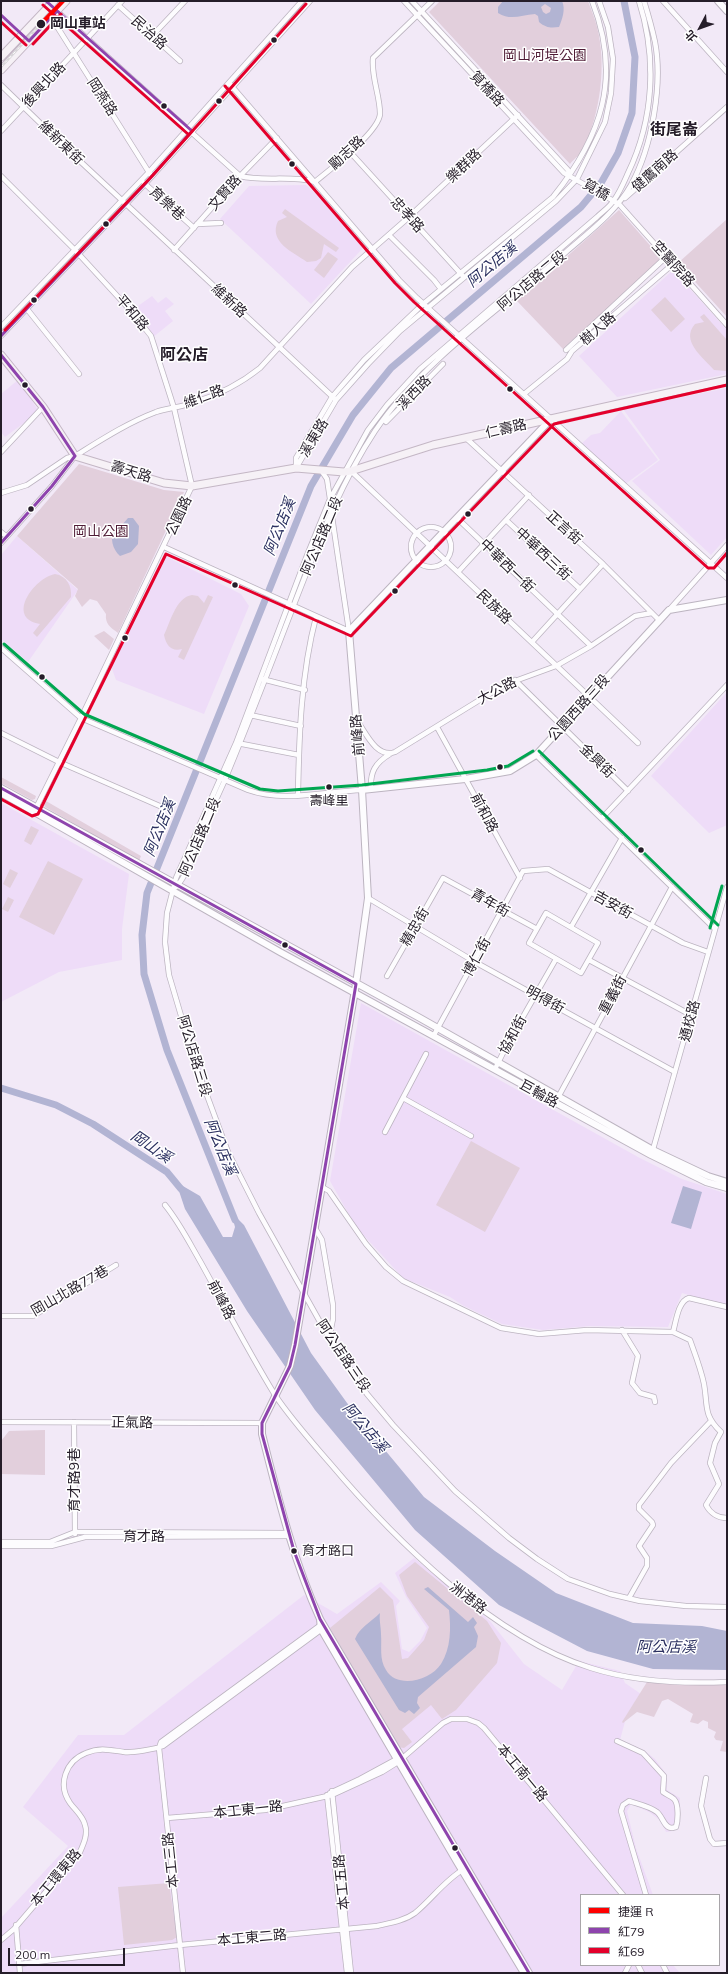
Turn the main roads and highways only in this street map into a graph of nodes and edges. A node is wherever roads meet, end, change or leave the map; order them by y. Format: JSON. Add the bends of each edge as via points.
{"nodes":[{"id":1,"x":66,"y":1,"type":"edge"},
{"id":2,"x":52,"y":3,"type":"edge"},
{"id":3,"x":1,"y":58,"type":"edge"},
{"id":4,"x":1,"y":70,"type":"edge"},
{"id":5,"x":1,"y":355,"type":"edge"},
{"id":6,"x":727,"y":380,"type":"edge"},
{"id":7,"x":321,"y":470,"type":"joint"}],
"edges":[{"from":1,"to":4,"type":"main road"},
{"from":2,"to":3,"type":"main road"},
{"from":5,"to":7,"type":"main road","name":"壽天路","via":[[43,407],[75,456],[164,483],[192,486],[296,468]]},
{"from":6,"to":7,"type":"main road","name":"仁壽路","via":[[433,445],[348,471]]}]}
